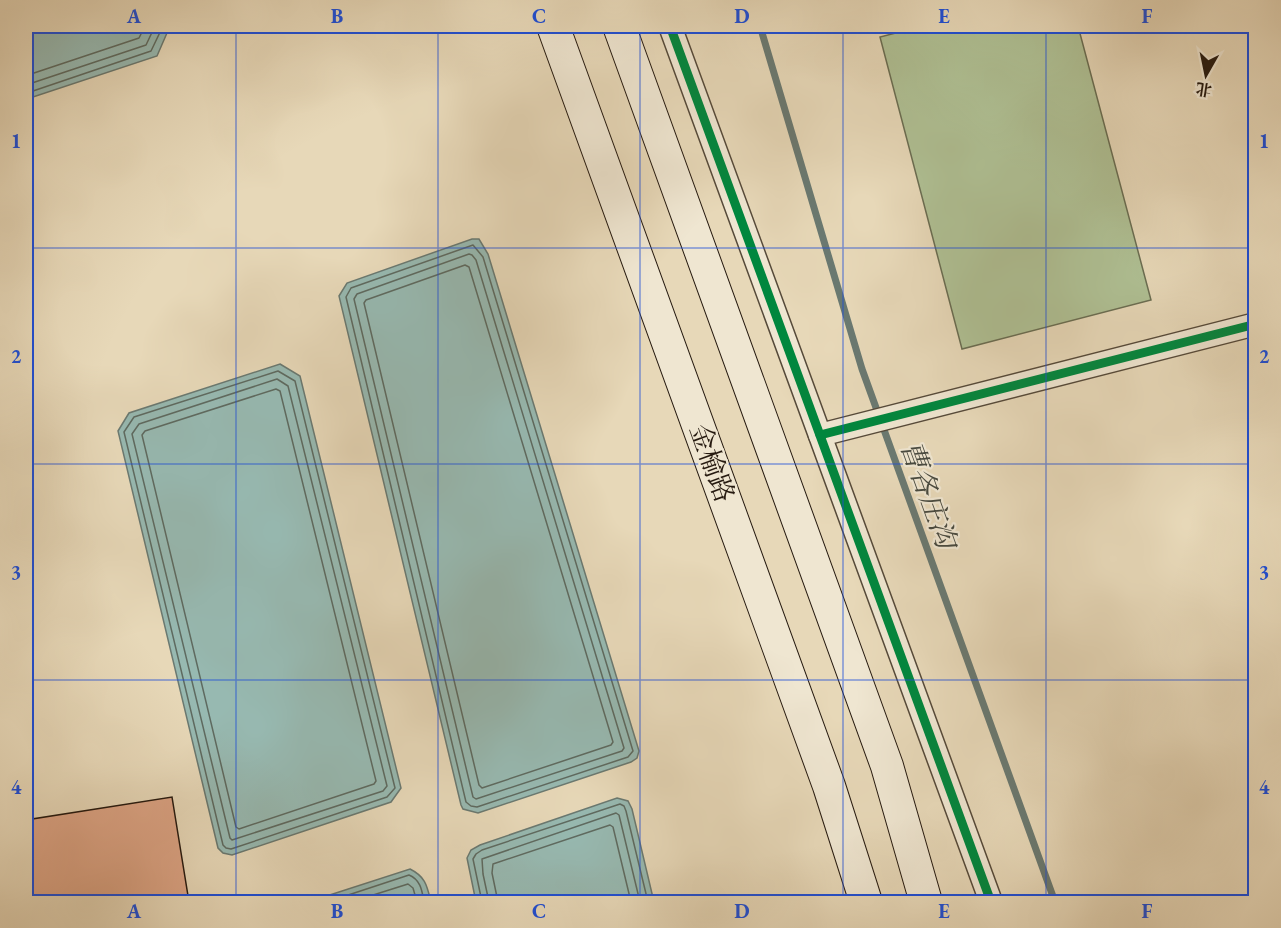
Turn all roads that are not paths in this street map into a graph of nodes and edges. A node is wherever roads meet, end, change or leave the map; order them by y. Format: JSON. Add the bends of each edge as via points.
{"nodes":[{"id":1,"x":554,"y":26,"type":"edge"},
{"id":2,"x":619,"y":26,"type":"edge"},
{"id":3,"x":670,"y":26,"type":"edge"},
{"id":4,"x":1256,"y":324,"type":"edge"},
{"id":5,"x":820,"y":435,"type":"junction"},
{"id":6,"x":866,"y":903,"type":"edge"},
{"id":7,"x":926,"y":903,"type":"edge"},
{"id":8,"x":992,"y":903,"type":"edge"}],
"edges":[{"from":1,"to":6,"type":"main road","name":"金榆路","via":[[829,786]]},
{"from":2,"to":7,"type":"main road","via":[[886,766]]},
{"from":3,"to":5,"type":"street"},
{"from":4,"to":5,"type":"street"},
{"from":5,"to":8,"type":"street"}]}
